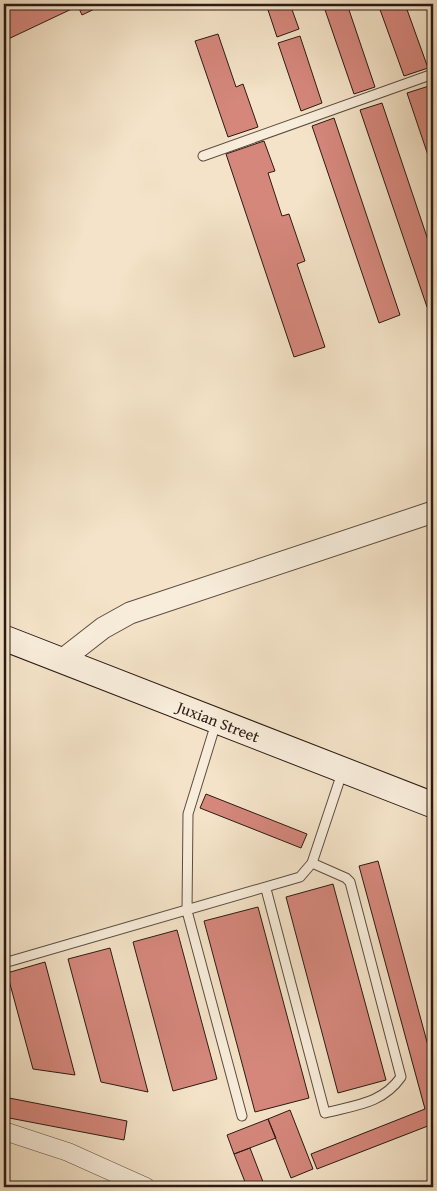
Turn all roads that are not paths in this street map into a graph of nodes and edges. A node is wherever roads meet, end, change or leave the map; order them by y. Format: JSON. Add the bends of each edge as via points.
{"nodes":[{"id":1,"x":433,"y":74,"type":"edge"},
{"id":2,"x":202,"y":156,"type":"dead end"},
{"id":3,"x":433,"y":512,"type":"edge"},
{"id":4,"x":4,"y":638,"type":"edge"},
{"id":5,"x":62,"y":660,"type":"junction"},
{"id":6,"x":217,"y":721,"type":"junction"},
{"id":7,"x":343,"y":770,"type":"junction"},
{"id":8,"x":433,"y":805,"type":"edge"},
{"id":9,"x":312,"y":863,"type":"junction"},
{"id":10,"x":266,"y":889,"type":"junction"},
{"id":11,"x":187,"y":911,"type":"junction"},
{"id":12,"x":4,"y":963,"type":"edge"},
{"id":13,"x":242,"y":1116,"type":"dead end"},
{"id":14,"x":4,"y":1131,"type":"edge"},
{"id":15,"x":146,"y":1187,"type":"edge"}],
"edges":[{"from":1,"to":2,"type":"lane"},
{"from":3,"to":5,"type":"street","via":[[130,614],[103,628]]},
{"from":4,"to":5,"type":"main road","name":"Juxian Street"},
{"from":5,"to":6,"type":"main road","name":"Juxian Street"},
{"from":6,"to":7,"type":"main road","name":"Juxian Street"},
{"from":6,"to":11,"type":"lane","via":[[188,814]]},
{"from":7,"to":8,"type":"main road","name":"Juxian Street"},
{"from":7,"to":9,"type":"lane"},
{"from":9,"to":10,"type":"lane","via":[[300,877]]},
{"from":9,"to":10,"type":"lane","via":[[350,882],[401,1077],[381,1098],[325,1113]]},
{"from":10,"to":11,"type":"lane"},
{"from":11,"to":12,"type":"lane"},
{"from":11,"to":13,"type":"lane"},
{"from":14,"to":15,"type":"street","via":[[68,1152]]}]}
